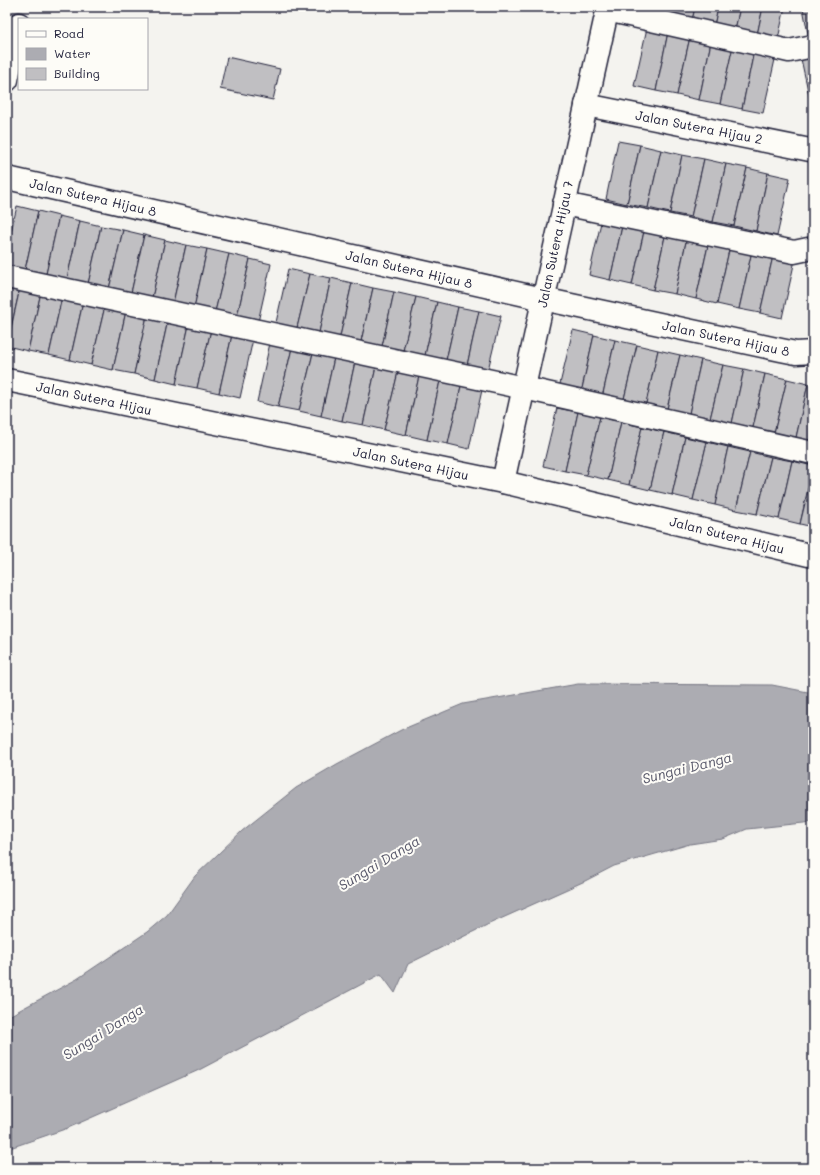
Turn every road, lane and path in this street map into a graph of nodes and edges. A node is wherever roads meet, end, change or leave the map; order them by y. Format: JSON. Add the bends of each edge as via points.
{"nodes":[{"id":1,"x":23,"y":7,"type":"edge"},
{"id":2,"x":607,"y":9,"type":"edge"},
{"id":3,"x":20,"y":18,"type":"edge"},
{"id":4,"x":18,"y":29,"type":"edge"},
{"id":5,"x":813,"y":46,"type":"edge"},
{"id":6,"x":7,"y":80,"type":"edge"},
{"id":7,"x":586,"y":105,"type":"junction"},
{"id":8,"x":813,"y":149,"type":"edge"},
{"id":9,"x":7,"y":178,"type":"edge"},
{"id":10,"x":564,"y":204,"type":"junction"},
{"id":11,"x":813,"y":248,"type":"edge"},
{"id":12,"x":7,"y":276,"type":"edge"},
{"id":13,"x":543,"y":299,"type":"junction"},
{"id":14,"x":813,"y":352,"type":"edge"},
{"id":15,"x":7,"y":380,"type":"edge"},
{"id":16,"x":524,"y":388,"type":"junction"},
{"id":17,"x":813,"y":453,"type":"edge"},
{"id":18,"x":503,"y":482,"type":"junction"},
{"id":19,"x":813,"y":556,"type":"edge"}],
"edges":[{"from":1,"to":3,"type":"street"},
{"from":2,"to":5,"type":"street","via":[[789,50]]},
{"from":2,"to":7,"type":"street","name":"Jalan Sutera Hijau 7"},
{"from":4,"to":6,"type":"street"},
{"from":7,"to":8,"type":"street","name":"Jalan Sutera Hijau 2"},
{"from":7,"to":10,"type":"street","name":"Jalan Sutera Hijau 7"},
{"from":9,"to":13,"type":"street","name":"Jalan Sutera Hijau 8"},
{"from":10,"to":11,"type":"street","via":[[794,252]]},
{"from":10,"to":13,"type":"street","name":"Jalan Sutera Hijau 7"},
{"from":12,"to":16,"type":"street"},
{"from":13,"to":14,"type":"street","name":"Jalan Sutera Hijau 8","via":[[796,353]]},
{"from":13,"to":16,"type":"street","name":"Jalan Sutera Hijau 7"},
{"from":15,"to":18,"type":"street","name":"Jalan Sutera Hijau"},
{"from":16,"to":17,"type":"street"},
{"from":16,"to":18,"type":"street","name":"Jalan Sutera Hijau 7"},
{"from":18,"to":19,"type":"street","name":"Jalan Sutera Hijau"}]}
